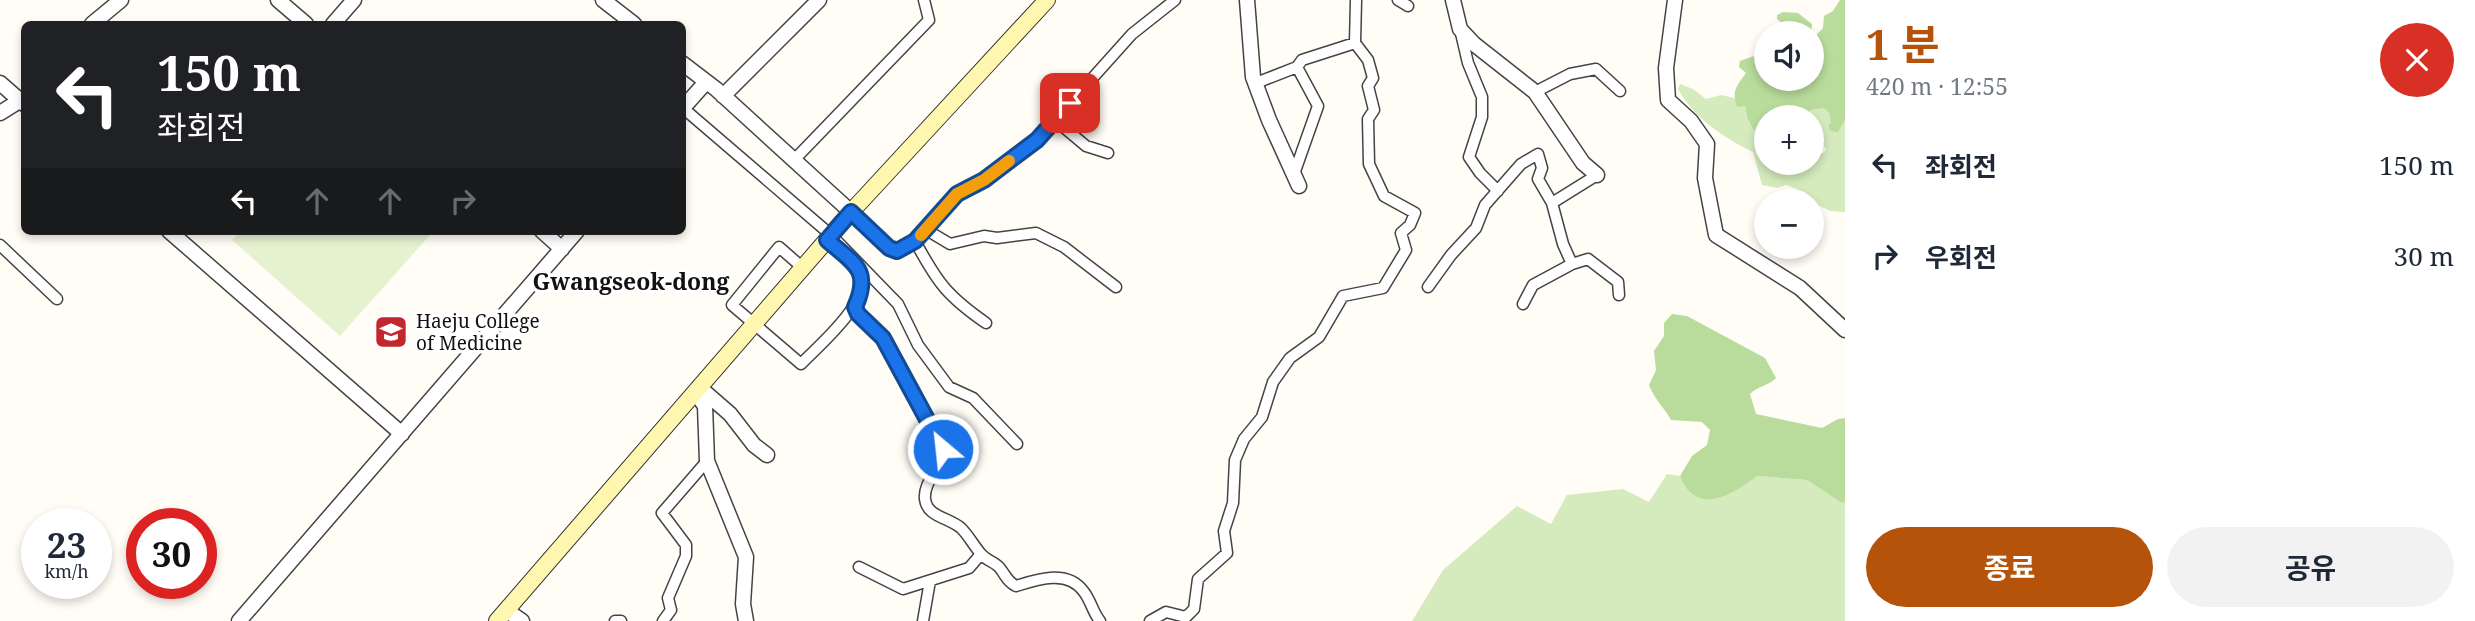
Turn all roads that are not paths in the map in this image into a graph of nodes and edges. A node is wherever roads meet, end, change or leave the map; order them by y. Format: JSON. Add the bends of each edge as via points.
{"nodes":[{"id":1,"x":121,"y":0,"type":"edge"},
{"id":2,"x":354,"y":0,"type":"edge"},
{"id":3,"x":603,"y":0,"type":"edge"},
{"id":4,"x":820,"y":0,"type":"edge"},
{"id":5,"x":924,"y":0,"type":"edge"},
{"id":6,"x":1047,"y":0,"type":"edge"},
{"id":7,"x":1175,"y":0,"type":"edge"},
{"id":8,"x":1247,"y":0,"type":"edge"},
{"id":9,"x":1356,"y":0,"type":"edge"},
{"id":10,"x":1453,"y":0,"type":"edge"},
{"id":11,"x":1675,"y":0,"type":"edge"},
{"id":12,"x":288,"y":3,"type":"edge"},
{"id":13,"x":96,"y":21,"type":"edge"},
{"id":14,"x":303,"y":21,"type":"edge"},
{"id":15,"x":336,"y":21,"type":"edge"},
{"id":16,"x":630,"y":21,"type":"edge"},
{"id":17,"x":1460,"y":29,"type":"junction"},
{"id":18,"x":1355,"y":43,"type":"junction"},
{"id":19,"x":686,"y":66,"type":"edge"},
{"id":20,"x":1297,"y":67,"type":"junction"},
{"id":21,"x":706,"y":82,"type":"junction"},
{"id":22,"x":0,"y":83,"type":"edge"},
{"id":23,"x":1256,"y":83,"type":"junction"},
{"id":24,"x":1620,"y":91,"type":"dead end"},
{"id":25,"x":1535,"y":92,"type":"junction"},
{"id":26,"x":723,"y":96,"type":"junction"},
{"id":27,"x":21,"y":99,"type":"edge"},
{"id":28,"x":21,"y":102,"type":"edge"},
{"id":29,"x":686,"y":105,"type":"edge"},
{"id":30,"x":0,"y":110,"type":"edge"},
{"id":31,"x":686,"y":112,"type":"edge"},
{"id":32,"x":1055,"y":120,"type":"junction"},
{"id":33,"x":1108,"y":153,"type":"dead end"},
{"id":34,"x":794,"y":160,"type":"junction"},
{"id":35,"x":1597,"y":176,"type":"joint"},
{"id":36,"x":1297,"y":180,"type":"joint"},
{"id":37,"x":1498,"y":191,"type":"junction"},
{"id":38,"x":1552,"y":203,"type":"junction"},
{"id":39,"x":851,"y":212,"type":"junction"},
{"id":40,"x":925,"y":229,"type":"junction"},
{"id":41,"x":174,"y":235,"type":"edge"},
{"id":42,"x":546,"y":235,"type":"edge"},
{"id":43,"x":574,"y":235,"type":"edge"},
{"id":44,"x":829,"y":237,"type":"junction"},
{"id":45,"x":915,"y":241,"type":"junction"},
{"id":46,"x":0,"y":246,"type":"edge"},
{"id":47,"x":562,"y":249,"type":"junction"},
{"id":48,"x":1572,"y":264,"type":"junction"},
{"id":49,"x":803,"y":268,"type":"junction"},
{"id":50,"x":1116,"y":287,"type":"dead end"},
{"id":51,"x":1428,"y":287,"type":"dead end"},
{"id":52,"x":1619,"y":295,"type":"dead end"},
{"id":53,"x":57,"y":299,"type":"dead end"},
{"id":54,"x":1523,"y":304,"type":"dead end"},
{"id":55,"x":855,"y":307,"type":"junction"},
{"id":56,"x":755,"y":323,"type":"junction"},
{"id":57,"x":986,"y":323,"type":"dead end"},
{"id":58,"x":1845,"y":330,"type":"edge"},
{"id":59,"x":697,"y":389,"type":"junction"},
{"id":60,"x":402,"y":434,"type":"junction"},
{"id":61,"x":1017,"y":443,"type":"dead end"},
{"id":62,"x":767,"y":455,"type":"dead end"},
{"id":63,"x":707,"y":461,"type":"junction"},
{"id":64,"x":981,"y":554,"type":"junction"},
{"id":65,"x":859,"y":567,"type":"dead end"},
{"id":66,"x":930,"y":581,"type":"junction"},
{"id":67,"x":501,"y":616,"type":"edge"},
{"id":68,"x":239,"y":621,"type":"edge"},
{"id":69,"x":522,"y":621,"type":"edge"},
{"id":70,"x":615,"y":621,"type":"edge"},
{"id":71,"x":621,"y":621,"type":"edge"},
{"id":72,"x":663,"y":621,"type":"edge"},
{"id":73,"x":746,"y":621,"type":"edge"},
{"id":74,"x":923,"y":621,"type":"edge"},
{"id":75,"x":1100,"y":621,"type":"edge"},
{"id":76,"x":1150,"y":621,"type":"edge"}],
"edges":[{"from":1,"to":13,"type":"street"},
{"from":2,"to":15,"type":"street"},
{"from":3,"to":16,"type":"street"},
{"from":4,"to":26,"type":"street"},
{"from":5,"to":34,"type":"street","via":[[929,20]]},
{"from":6,"to":39,"type":"main road"},
{"from":7,"to":32,"type":"street","via":[[1132,34]]},
{"from":8,"to":23,"type":"street"},
{"from":9,"to":18,"type":"street"},
{"from":10,"to":17,"type":"street"},
{"from":11,"to":58,"type":"street","via":[[1666,68],[1668,100],[1707,144],[1705,178],[1716,235],[1800,288]]},
{"from":12,"to":14,"type":"street"},
{"from":17,"to":25,"type":"street"},
{"from":17,"to":37,"type":"street","via":[[1482,97],[1482,117],[1469,157]]},
{"from":18,"to":20,"type":"street","via":[[1302,60]]},
{"from":18,"to":76,"type":"street","via":[[1368,60],[1373,78],[1368,86],[1374,110],[1368,119],[1370,164],[1384,196],[1415,214],[1401,233],[1406,250],[1383,288],[1343,296],[1319,337],[1290,358],[1273,382],[1262,417],[1244,439],[1235,460],[1233,503],[1224,531],[1227,553],[1198,579],[1194,609],[1186,617],[1166,612]]},
{"from":19,"to":21,"type":"street"},
{"from":20,"to":23,"type":"street"},
{"from":20,"to":36,"type":"street","via":[[1318,106]]},
{"from":21,"to":26,"type":"street"},
{"from":21,"to":29,"type":"street"},
{"from":22,"to":27,"type":"street"},
{"from":23,"to":36,"type":"street"},
{"from":24,"to":25,"type":"street","via":[[1596,69],[1570,74]]},
{"from":25,"to":35,"type":"street","via":[[1583,163]]},
{"from":26,"to":34,"type":"street"},
{"from":28,"to":30,"type":"street"},
{"from":31,"to":44,"type":"street"},
{"from":32,"to":33,"type":"street","via":[[1086,146]]},
{"from":32,"to":40,"type":"street","via":[[995,173],[957,194]]},
{"from":34,"to":39,"type":"street"},
{"from":35,"to":38,"type":"street"},
{"from":37,"to":38,"type":"street","via":[[1521,164],[1538,154],[1542,167],[1538,179]]},
{"from":37,"to":51,"type":"street","via":[[1485,205],[1476,228]]},
{"from":38,"to":48,"type":"street"},
{"from":39,"to":44,"type":"main road"},
{"from":39,"to":45,"type":"street","via":[[889,248],[897,251]]},
{"from":40,"to":45,"type":"street"},
{"from":40,"to":50,"type":"street","via":[[950,244],[984,236],[1036,233],[1064,247]]},
{"from":41,"to":60,"type":"street"},
{"from":42,"to":47,"type":"street"},
{"from":43,"to":47,"type":"street"},
{"from":44,"to":49,"type":"main road"},
{"from":44,"to":55,"type":"street","via":[[859,268],[863,288]]},
{"from":44,"to":61,"type":"street","via":[[898,304],[918,345],[949,387],[973,398]]},
{"from":45,"to":57,"type":"street","via":[[936,280],[958,304]]},
{"from":46,"to":53,"type":"street"},
{"from":47,"to":60,"type":"street"},
{"from":48,"to":52,"type":"street","via":[[1588,259],[1618,282]]},
{"from":48,"to":54,"type":"street","via":[[1533,285]]},
{"from":49,"to":56,"type":"main road"},
{"from":49,"to":56,"type":"street","via":[[779,247],[732,305]]},
{"from":55,"to":56,"type":"street","via":[[801,364]]},
{"from":55,"to":64,"type":"street","via":[[883,338],[943,449],[925,503],[933,514],[950,519],[964,531]]},
{"from":56,"to":59,"type":"main road"},
{"from":59,"to":62,"type":"street","via":[[730,414]]},
{"from":59,"to":63,"type":"street","via":[[705,406]]},
{"from":59,"to":67,"type":"main road"},
{"from":60,"to":68,"type":"street"},
{"from":63,"to":72,"type":"street","via":[[662,513],[686,545],[686,556],[668,598],[671,610]]},
{"from":63,"to":73,"type":"street","via":[[746,557]]},
{"from":64,"to":66,"type":"street","via":[[969,568]]},
{"from":64,"to":75,"type":"street","via":[[1016,586],[1045,577],[1070,580],[1084,591]]},
{"from":65,"to":66,"type":"street","via":[[903,589]]},
{"from":66,"to":74,"type":"street"},
{"from":67,"to":69,"type":"street"},
{"from":70,"to":71,"type":"street"}]}
